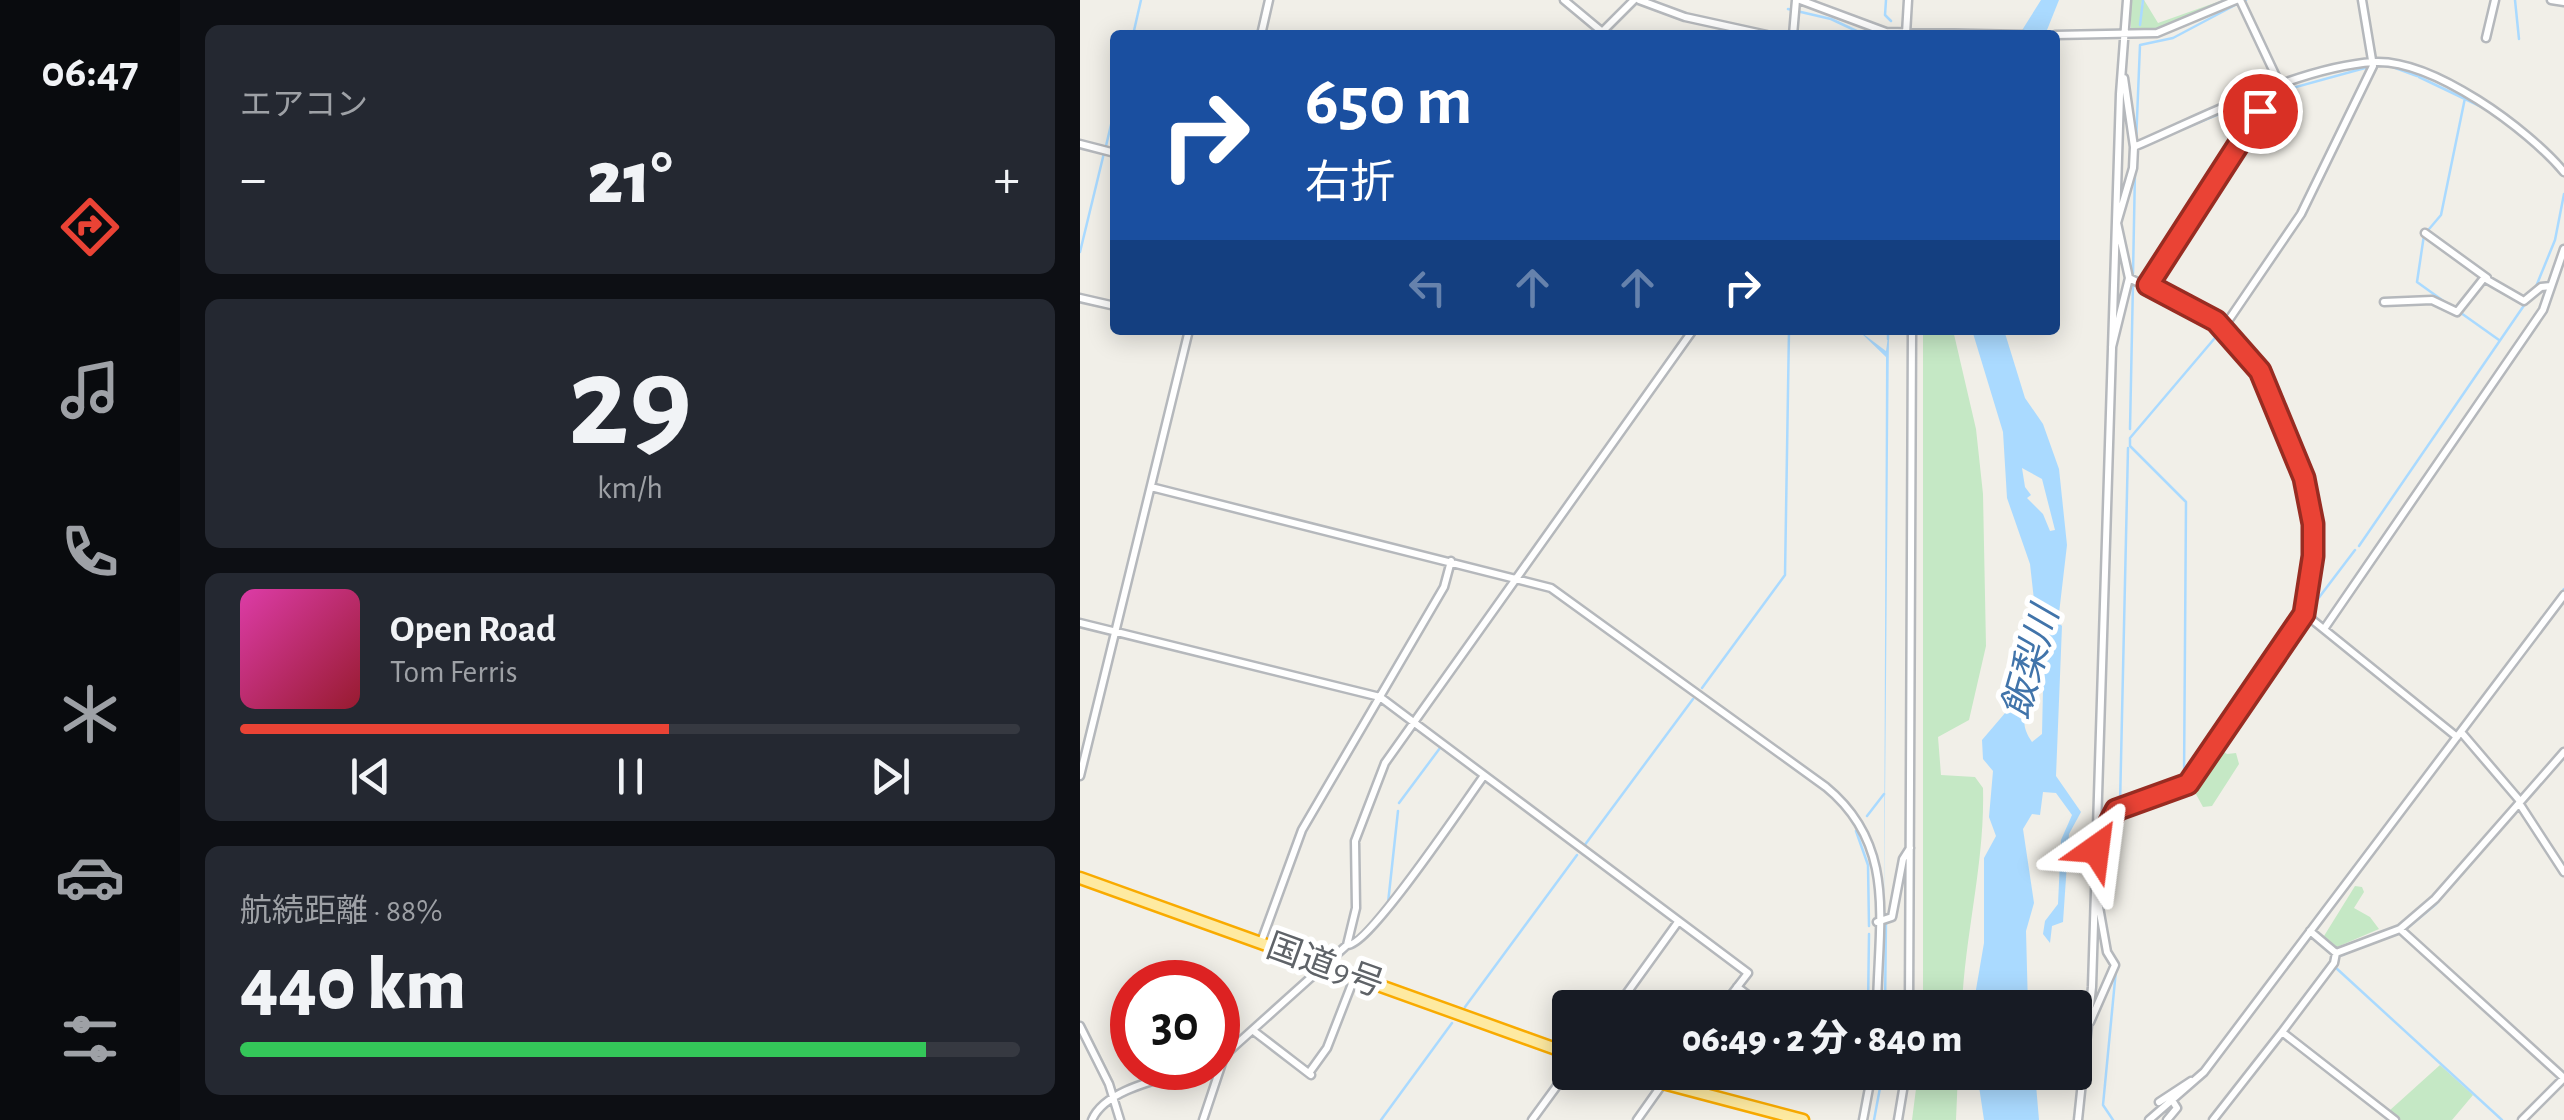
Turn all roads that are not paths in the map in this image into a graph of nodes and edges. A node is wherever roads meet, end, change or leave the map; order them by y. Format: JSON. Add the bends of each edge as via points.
{"nodes":[{"id":1,"x":1269,"y":0,"type":"edge"},
{"id":2,"x":1564,"y":0,"type":"edge"},
{"id":3,"x":1637,"y":0,"type":"edge"},
{"id":4,"x":1798,"y":0,"type":"edge"},
{"id":5,"x":1908,"y":0,"type":"edge"},
{"id":6,"x":2127,"y":0,"type":"edge"},
{"id":7,"x":2238,"y":0,"type":"edge"},
{"id":8,"x":2362,"y":0,"type":"edge"},
{"id":9,"x":2551,"y":0,"type":"edge"},
{"id":10,"x":2564,"y":2,"type":"edge"},
{"id":11,"x":2494,"y":4,"type":"edge"},
{"id":12,"x":2482,"y":16,"type":"dead end"},
{"id":13,"x":1261,"y":30,"type":"edge"},
{"id":14,"x":1599,"y":30,"type":"edge"},
{"id":15,"x":1608,"y":30,"type":"edge"},
{"id":16,"x":1735,"y":30,"type":"edge"},
{"id":17,"x":1794,"y":30,"type":"edge"},
{"id":18,"x":1889,"y":30,"type":"edge"},
{"id":19,"x":1908,"y":30,"type":"edge"},
{"id":20,"x":2060,"y":35,"type":"edge"},
{"id":21,"x":2123,"y":36,"type":"junction"},
{"id":22,"x":2486,"y":38,"type":"dead end"},
{"id":23,"x":2374,"y":64,"type":"junction"},
{"id":24,"x":2123,"y":77,"type":"junction"},
{"id":25,"x":2281,"y":87,"type":"junction"},
{"id":26,"x":2260,"y":98,"type":"junction"},
{"id":27,"x":2281,"y":125,"type":"dead end"},
{"id":28,"x":1080,"y":144,"type":"edge"},
{"id":29,"x":2134,"y":146,"type":"junction"},
{"id":30,"x":1110,"y":151,"type":"edge"},
{"id":31,"x":2564,"y":172,"type":"edge"},
{"id":32,"x":2117,"y":223,"type":"junction"},
{"id":33,"x":2425,"y":233,"type":"dead end"},
{"id":34,"x":2564,"y":249,"type":"edge"},
{"id":35,"x":2129,"y":278,"type":"junction"},
{"id":36,"x":2487,"y":278,"type":"junction"},
{"id":37,"x":2148,"y":285,"type":"junction"},
{"id":38,"x":2551,"y":286,"type":"junction"},
{"id":39,"x":1080,"y":298,"type":"edge"},
{"id":40,"x":2384,"y":302,"type":"dead end"},
{"id":41,"x":1110,"y":305,"type":"edge"},
{"id":42,"x":2224,"y":327,"type":"junction"},
{"id":43,"x":1187,"y":335,"type":"edge"},
{"id":44,"x":1689,"y":335,"type":"edge"},
{"id":45,"x":1912,"y":335,"type":"edge"},
{"id":46,"x":2112,"y":347,"type":"junction"},
{"id":47,"x":1150,"y":487,"type":"junction"},
{"id":48,"x":1451,"y":560,"type":"junction"},
{"id":49,"x":1517,"y":578,"type":"junction"},
{"id":50,"x":2564,"y":595,"type":"edge"},
{"id":51,"x":2304,"y":614,"type":"junction"},
{"id":52,"x":1080,"y":624,"type":"edge"},
{"id":53,"x":2324,"y":629,"type":"junction"},
{"id":54,"x":1116,"y":632,"type":"junction"},
{"id":55,"x":1380,"y":697,"type":"junction"},
{"id":56,"x":1411,"y":722,"type":"junction"},
{"id":57,"x":2459,"y":734,"type":"junction"},
{"id":58,"x":2564,"y":752,"type":"edge"},
{"id":59,"x":1080,"y":776,"type":"edge"},
{"id":60,"x":1483,"y":777,"type":"junction"},
{"id":61,"x":2520,"y":802,"type":"junction"},
{"id":62,"x":1910,"y":848,"type":"junction"},
{"id":63,"x":2096,"y":849,"type":"junction"},
{"id":64,"x":2564,"y":872,"type":"edge"},
{"id":65,"x":1080,"y":878,"type":"edge"},
{"id":66,"x":2095,"y":890,"type":"junction"},
{"id":67,"x":1678,"y":922,"type":"junction"},
{"id":68,"x":1877,"y":922,"type":"junction"},
{"id":69,"x":2400,"y":928,"type":"junction"},
{"id":70,"x":2310,"y":931,"type":"junction"},
{"id":71,"x":1260,"y":943,"type":"junction"},
{"id":72,"x":1347,"y":946,"type":"junction"},
{"id":73,"x":2336,"y":953,"type":"junction"},
{"id":74,"x":1325,"y":966,"type":"junction"},
{"id":75,"x":1355,"y":976,"type":"junction"},
{"id":76,"x":1737,"y":987,"type":"junction"},
{"id":77,"x":1629,"y":990,"type":"edge"},
{"id":78,"x":1735,"y":990,"type":"edge"},
{"id":79,"x":1741,"y":990,"type":"edge"},
{"id":80,"x":1877,"y":990,"type":"edge"},
{"id":81,"x":1910,"y":990,"type":"edge"},
{"id":82,"x":2091,"y":990,"type":"edge"},
{"id":83,"x":2092,"y":1018,"type":"edge"},
{"id":84,"x":1080,"y":1026,"type":"edge"},
{"id":85,"x":1255,"y":1032,"type":"junction"},
{"id":86,"x":2282,"y":1032,"type":"junction"},
{"id":87,"x":1240,"y":1044,"type":"edge"},
{"id":88,"x":1552,"y":1047,"type":"edge"},
{"id":89,"x":2199,"y":1077,"type":"junction"},
{"id":90,"x":2564,"y":1078,"type":"edge"},
{"id":91,"x":1134,"y":1090,"type":"edge"},
{"id":92,"x":1212,"y":1090,"type":"edge"},
{"id":93,"x":1554,"y":1090,"type":"edge"},
{"id":94,"x":1658,"y":1090,"type":"edge"},
{"id":95,"x":1682,"y":1090,"type":"edge"},
{"id":96,"x":1869,"y":1090,"type":"edge"},
{"id":97,"x":1903,"y":1090,"type":"edge"},
{"id":98,"x":2082,"y":1090,"type":"edge"},
{"id":99,"x":1114,"y":1097,"type":"junction"},
{"id":100,"x":2172,"y":1100,"type":"junction"},
{"id":101,"x":2158,"y":1102,"type":"dead end"},
{"id":102,"x":2528,"y":1118,"type":"edge"},
{"id":103,"x":1092,"y":1120,"type":"edge"},
{"id":104,"x":1120,"y":1120,"type":"edge"},
{"id":105,"x":1203,"y":1120,"type":"edge"},
{"id":106,"x":1532,"y":1120,"type":"edge"},
{"id":107,"x":1637,"y":1120,"type":"edge"},
{"id":108,"x":1802,"y":1120,"type":"edge"},
{"id":109,"x":1864,"y":1120,"type":"edge"},
{"id":110,"x":1898,"y":1120,"type":"edge"},
{"id":111,"x":2078,"y":1120,"type":"edge"},
{"id":112,"x":2148,"y":1120,"type":"edge"},
{"id":113,"x":2167,"y":1120,"type":"edge"},
{"id":114,"x":2213,"y":1120,"type":"edge"},
{"id":115,"x":2394,"y":1120,"type":"edge"}],
"edges":[{"from":1,"to":13,"type":"street"},
{"from":2,"to":14,"type":"street"},
{"from":3,"to":15,"type":"street"},
{"from":3,"to":16,"type":"street"},
{"from":4,"to":17,"type":"street"},
{"from":4,"to":18,"type":"street"},
{"from":5,"to":19,"type":"street"},
{"from":6,"to":21,"type":"street"},
{"from":7,"to":21,"type":"street","via":[[2179,27]]},
{"from":7,"to":25,"type":"street"},
{"from":8,"to":23,"type":"street"},
{"from":9,"to":10,"type":"street"},
{"from":11,"to":12,"type":"street"},
{"from":11,"to":22,"type":"street"},
{"from":20,"to":21,"type":"street"},
{"from":21,"to":24,"type":"street"},
{"from":23,"to":25,"type":"street"},
{"from":23,"to":31,"type":"street","via":[[2437,80],[2500,113]]},
{"from":23,"to":42,"type":"street","via":[[2301,214]]},
{"from":24,"to":29,"type":"street"},
{"from":24,"to":32,"type":"street"},
{"from":25,"to":26,"type":"street"},
{"from":26,"to":27,"type":"street"},
{"from":26,"to":29,"type":"street"},
{"from":26,"to":37,"type":"street"},
{"from":28,"to":30,"type":"street"},
{"from":29,"to":32,"type":"street"},
{"from":32,"to":35,"type":"street"},
{"from":32,"to":46,"type":"street"},
{"from":33,"to":36,"type":"street"},
{"from":34,"to":38,"type":"street"},
{"from":35,"to":37,"type":"street"},
{"from":35,"to":46,"type":"street"},
{"from":36,"to":38,"type":"street","via":[[2524,301]]},
{"from":36,"to":40,"type":"street","via":[[2458,312],[2432,300]]},
{"from":37,"to":42,"type":"street"},
{"from":38,"to":53,"type":"street","via":[[2543,310]]},
{"from":39,"to":41,"type":"street"},
{"from":42,"to":51,"type":"street","via":[[2260,371],[2304,478],[2314,539]]},
{"from":43,"to":47,"type":"street"},
{"from":44,"to":49,"type":"street"},
{"from":45,"to":62,"type":"street"},
{"from":46,"to":63,"type":"street"},
{"from":47,"to":48,"type":"street"},
{"from":47,"to":54,"type":"street"},
{"from":48,"to":49,"type":"street"},
{"from":48,"to":55,"type":"street","via":[[1444,588]]},
{"from":49,"to":56,"type":"street"},
{"from":49,"to":68,"type":"street","via":[[1570,599],[1845,803],[1875,854]]},
{"from":50,"to":57,"type":"street"},
{"from":51,"to":53,"type":"street"},
{"from":51,"to":63,"type":"street","via":[[2188,784],[2116,810]]},
{"from":52,"to":54,"type":"street"},
{"from":53,"to":57,"type":"street"},
{"from":54,"to":55,"type":"street"},
{"from":54,"to":59,"type":"street"},
{"from":55,"to":56,"type":"street"},
{"from":55,"to":71,"type":"street","via":[[1299,836]]},
{"from":56,"to":60,"type":"street"},
{"from":56,"to":72,"type":"street","via":[[1385,763],[1356,836],[1356,908]]},
{"from":57,"to":61,"type":"street"},
{"from":57,"to":70,"type":"street"},
{"from":58,"to":61,"type":"street"},
{"from":60,"to":67,"type":"street"},
{"from":60,"to":72,"type":"street","via":[[1381,921],[1359,944]]},
{"from":61,"to":64,"type":"street"},
{"from":61,"to":69,"type":"street","via":[[2435,899]]},
{"from":62,"to":68,"type":"street","via":[[1892,916]]},
{"from":62,"to":81,"type":"street"},
{"from":63,"to":66,"type":"street"},
{"from":65,"to":71,"type":"highway","name":"国道9号"},
{"from":66,"to":82,"type":"street"},
{"from":66,"to":83,"type":"street","via":[[2114,966]]},
{"from":67,"to":76,"type":"street","via":[[1748,973]]},
{"from":67,"to":77,"type":"street"},
{"from":68,"to":80,"type":"street"},
{"from":69,"to":73,"type":"street"},
{"from":69,"to":90,"type":"street"},
{"from":70,"to":73,"type":"street"},
{"from":70,"to":89,"type":"street"},
{"from":71,"to":74,"type":"highway","name":"国道9号"},
{"from":72,"to":74,"type":"street"},
{"from":73,"to":86,"type":"street"},
{"from":74,"to":75,"type":"highway","name":"国道9号"},
{"from":74,"to":85,"type":"street"},
{"from":75,"to":85,"type":"street","via":[[1310,1074]]},
{"from":75,"to":88,"type":"highway","name":"国道9号"},
{"from":76,"to":78,"type":"street"},
{"from":76,"to":79,"type":"street"},
{"from":84,"to":99,"type":"street"},
{"from":85,"to":87,"type":"street"},
{"from":86,"to":114,"type":"street"},
{"from":86,"to":115,"type":"street"},
{"from":89,"to":100,"type":"street"},
{"from":89,"to":101,"type":"street"},
{"from":90,"to":102,"type":"street"},
{"from":91,"to":99,"type":"street"},
{"from":92,"to":105,"type":"street"},
{"from":93,"to":106,"type":"street"},
{"from":94,"to":107,"type":"street"},
{"from":95,"to":108,"type":"highway"},
{"from":96,"to":109,"type":"street"},
{"from":97,"to":110,"type":"street"},
{"from":98,"to":111,"type":"street"},
{"from":99,"to":103,"type":"street"},
{"from":99,"to":104,"type":"street"},
{"from":100,"to":112,"type":"street"},
{"from":100,"to":113,"type":"street","via":[[2176,1108]]}]}
